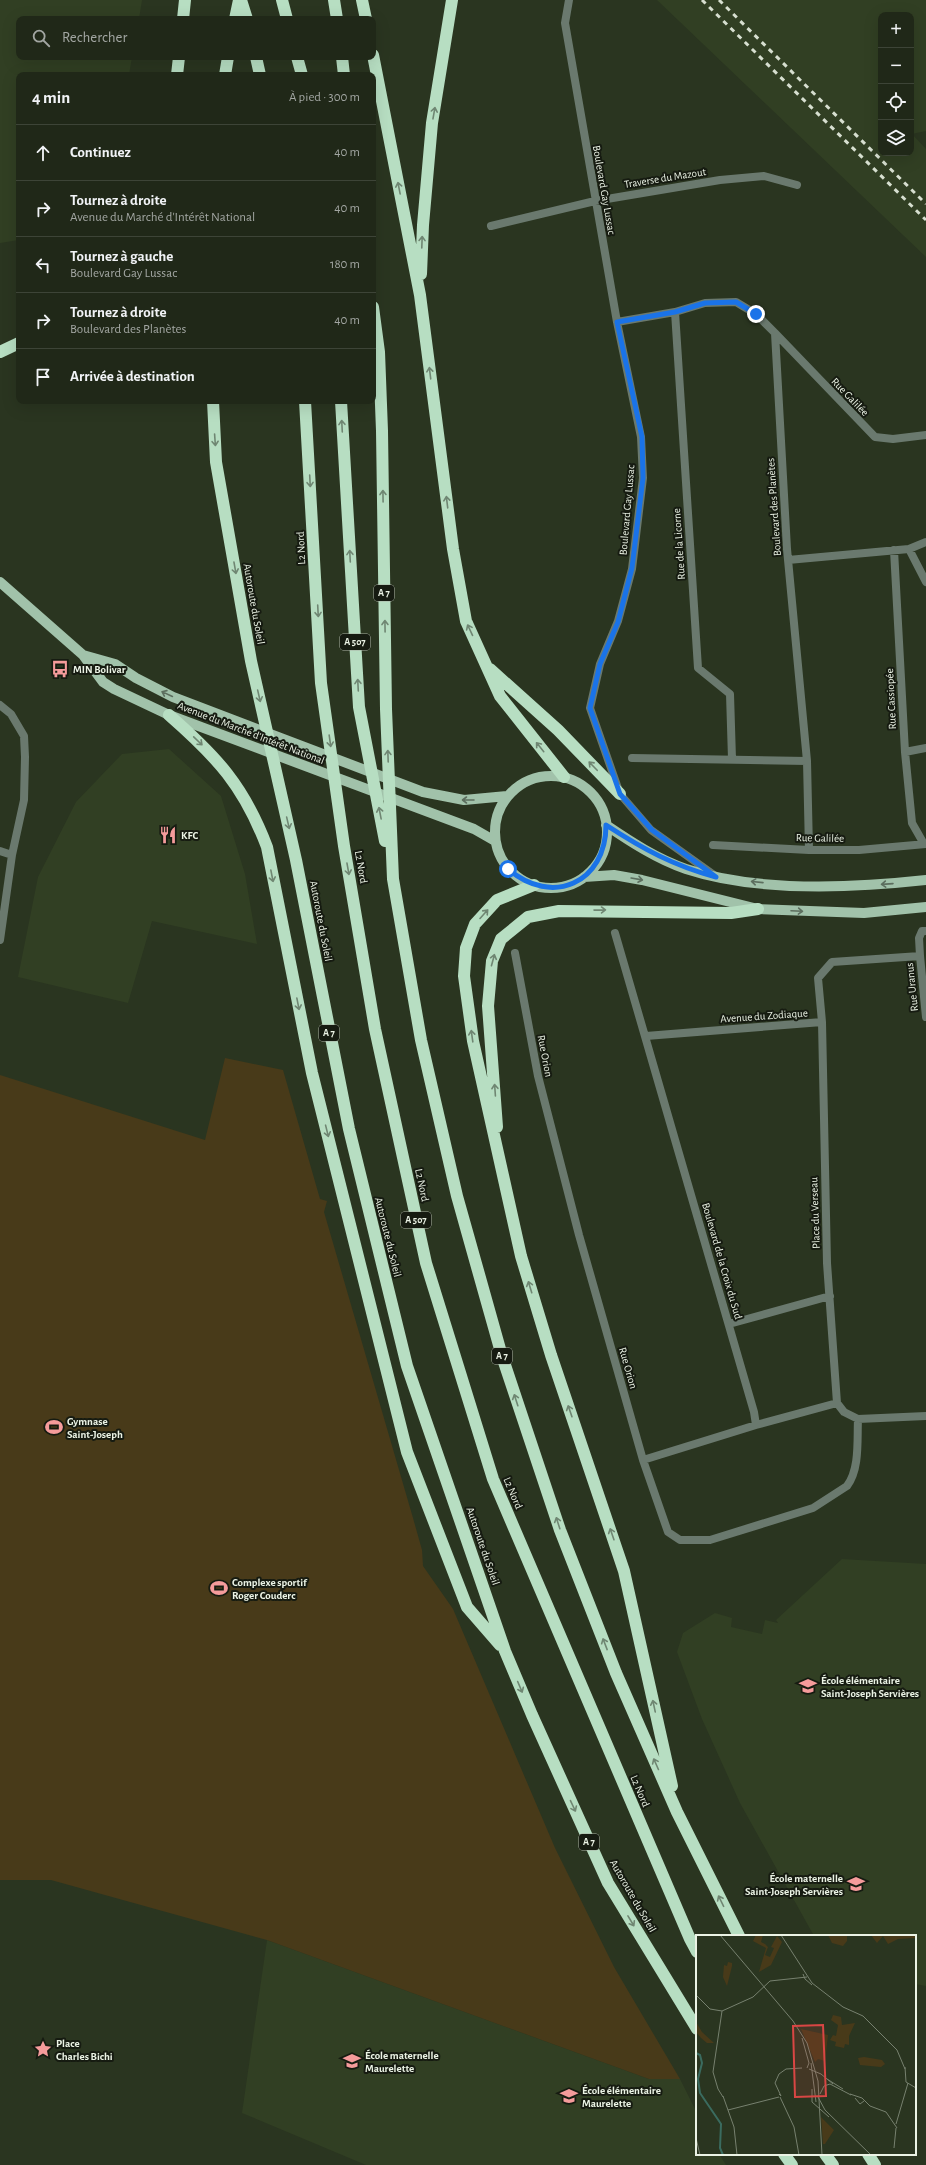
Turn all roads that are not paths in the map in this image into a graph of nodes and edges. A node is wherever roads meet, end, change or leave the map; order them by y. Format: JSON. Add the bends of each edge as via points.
{"nodes":[{"id":1,"x":185,"y":0,"type":"edge"},
{"id":2,"x":240,"y":0,"type":"edge"},
{"id":3,"x":282,"y":0,"type":"edge"},
{"id":4,"x":334,"y":0,"type":"edge"},
{"id":5,"x":362,"y":0,"type":"edge"},
{"id":6,"x":452,"y":0,"type":"edge"},
{"id":7,"x":570,"y":0,"type":"edge"},
{"id":8,"x":183,"y":16,"type":"edge"},
{"id":9,"x":236,"y":16,"type":"edge"},
{"id":10,"x":246,"y":16,"type":"edge"},
{"id":11,"x":286,"y":16,"type":"edge"},
{"id":12,"x":337,"y":16,"type":"edge"},
{"id":13,"x":365,"y":16,"type":"edge"},
{"id":14,"x":179,"y":60,"type":"edge"},
{"id":15,"x":228,"y":60,"type":"edge"},
{"id":16,"x":257,"y":60,"type":"edge"},
{"id":17,"x":298,"y":60,"type":"edge"},
{"id":18,"x":342,"y":60,"type":"edge"},
{"id":19,"x":374,"y":60,"type":"edge"},
{"id":20,"x":177,"y":72,"type":"edge"},
{"id":21,"x":226,"y":72,"type":"edge"},
{"id":22,"x":259,"y":72,"type":"edge"},
{"id":23,"x":301,"y":72,"type":"edge"},
{"id":24,"x":344,"y":72,"type":"edge"},
{"id":25,"x":797,"y":185,"type":"dead end"},
{"id":26,"x":595,"y":201,"type":"junction"},
{"id":27,"x":491,"y":226,"type":"dead end"},
{"id":28,"x":420,"y":295,"type":"junction"},
{"id":29,"x":675,"y":312,"type":"junction"},
{"id":30,"x":617,"y":322,"type":"junction"},
{"id":31,"x":775,"y":333,"type":"junction"},
{"id":32,"x":376,"y":334,"type":"edge"},
{"id":33,"x":16,"y":344,"type":"edge"},
{"id":34,"x":0,"y":352,"type":"edge"},
{"id":35,"x":213,"y":404,"type":"edge"},
{"id":36,"x":305,"y":404,"type":"edge"},
{"id":37,"x":341,"y":404,"type":"edge"},
{"id":38,"x":926,"y":435,"type":"edge"},
{"id":39,"x":926,"y":542,"type":"edge"},
{"id":40,"x":909,"y":549,"type":"junction"},
{"id":41,"x":894,"y":550,"type":"junction"},
{"id":42,"x":788,"y":560,"type":"junction"},
{"id":43,"x":0,"y":582,"type":"edge"},
{"id":44,"x":926,"y":582,"type":"edge"},
{"id":45,"x":0,"y":592,"type":"edge"},
{"id":46,"x":18,"y":599,"type":"junction"},
{"id":47,"x":83,"y":656,"type":"junction"},
{"id":48,"x":486,"y":665,"type":"junction"},
{"id":49,"x":0,"y":705,"type":"edge"},
{"id":50,"x":169,"y":715,"type":"junction"},
{"id":51,"x":926,"y":748,"type":"edge"},
{"id":52,"x":905,"y":752,"type":"junction"},
{"id":53,"x":632,"y":758,"type":"dead end"},
{"id":54,"x":732,"y":759,"type":"junction"},
{"id":55,"x":807,"y":761,"type":"junction"},
{"id":56,"x":564,"y":777,"type":"junction"},
{"id":57,"x":620,"y":794,"type":"junction"},
{"id":58,"x":507,"y":796,"type":"junction"},
{"id":59,"x":606,"y":825,"type":"junction"},
{"id":60,"x":495,"y":841,"type":"junction"},
{"id":61,"x":925,"y":844,"type":"edge"},
{"id":62,"x":713,"y":845,"type":"dead end"},
{"id":63,"x":809,"y":850,"type":"junction"},
{"id":64,"x":0,"y":851,"type":"edge"},
{"id":65,"x":12,"y":855,"type":"junction"},
{"id":66,"x":584,"y":877,"type":"junction"},
{"id":67,"x":716,"y":877,"type":"junction"},
{"id":68,"x":393,"y":879,"type":"junction"},
{"id":69,"x":926,"y":880,"type":"edge"},
{"id":70,"x":534,"y":885,"type":"junction"},
{"id":71,"x":926,"y":907,"type":"edge"},
{"id":72,"x":758,"y":909,"type":"junction"},
{"id":73,"x":926,"y":931,"type":"edge"},
{"id":74,"x":615,"y":933,"type":"dead end"},
{"id":75,"x":0,"y":940,"type":"edge"},
{"id":76,"x":515,"y":954,"type":"dead end"},
{"id":77,"x":920,"y":956,"type":"junction"},
{"id":78,"x":926,"y":1017,"type":"edge"},
{"id":79,"x":822,"y":1022,"type":"junction"},
{"id":80,"x":646,"y":1036,"type":"junction"},
{"id":81,"x":500,"y":1170,"type":"junction"},
{"id":82,"x":830,"y":1296,"type":"junction"},
{"id":83,"x":729,"y":1324,"type":"junction"},
{"id":84,"x":837,"y":1404,"type":"junction"},
{"id":85,"x":926,"y":1416,"type":"edge"},
{"id":86,"x":858,"y":1419,"type":"junction"},
{"id":87,"x":756,"y":1425,"type":"junction"},
{"id":88,"x":643,"y":1460,"type":"junction"},
{"id":89,"x":505,"y":1651,"type":"junction"},
{"id":90,"x":678,"y":1812,"type":"junction"},
{"id":91,"x":739,"y":1935,"type":"edge"},
{"id":92,"x":696,"y":1950,"type":"edge"},
{"id":93,"x":696,"y":2027,"type":"edge"},
{"id":94,"x":785,"y":2155,"type":"edge"},
{"id":95,"x":826,"y":2155,"type":"edge"},
{"id":96,"x":869,"y":2155,"type":"edge"},
{"id":97,"x":792,"y":2165,"type":"edge"},
{"id":98,"x":832,"y":2165,"type":"edge"},
{"id":99,"x":875,"y":2165,"type":"edge"}],
"edges":[{"from":1,"to":8,"type":"highway"},
{"from":2,"to":9,"type":"highway"},
{"from":2,"to":10,"type":"highway"},
{"from":3,"to":11,"type":"highway"},
{"from":4,"to":12,"type":"highway"},
{"from":5,"to":13,"type":"highway"},
{"from":28,"to":6,"type":"highway","one_way":true,"via":[[432,123]]},
{"from":7,"to":26,"type":"street","name":"Boulevard Gay Lussac","via":[[565,23]]},
{"from":14,"to":20,"type":"highway"},
{"from":15,"to":21,"type":"highway"},
{"from":16,"to":22,"type":"highway"},
{"from":17,"to":23,"type":"highway"},
{"from":18,"to":24,"type":"highway"},
{"from":28,"to":19,"type":"highway","one_way":true},
{"from":25,"to":26,"type":"street","name":"Traverse du Mazout","via":[[764,176],[720,180]]},
{"from":26,"to":27,"type":"street","name":"Traverse du Mazout"},
{"from":26,"to":30,"type":"street","name":"Boulevard Gay Lussac"},
{"from":48,"to":28,"type":"highway","one_way":true,"via":[[464,614],[453,549]]},
{"from":29,"to":30,"type":"street"},
{"from":29,"to":31,"type":"street","via":[[705,303],[736,302],[756,314]]},
{"from":29,"to":54,"type":"street","name":"Rue de la Licorne","via":[[698,668],[730,694]]},
{"from":30,"to":57,"type":"street","name":"Boulevard Gay Lussac","via":[[642,437],[643,478],[632,568],[618,622],[600,664],[590,708]]},
{"from":31,"to":38,"type":"street","name":"Rue Galilée","via":[[875,437],[893,439]]},
{"from":31,"to":42,"type":"street","name":"Boulevard des Planètes"},
{"from":68,"to":32,"type":"highway","number":"A 7","one_way":true,"via":[[386,709],[382,430]]},
{"from":33,"to":34,"type":"highway"},
{"from":35,"to":89,"type":"highway","name":"Autoroute du Soleil","number":"A 7","one_way":true,"via":[[216,462],[251,661],[296,860],[349,1129],[408,1366]]},
{"from":36,"to":92,"type":"highway","name":"L2 Nord","number":"A 507","one_way":true,"via":[[321,682],[344,846],[375,1029],[426,1263],[493,1478]]},
{"from":68,"to":37,"type":"highway","number":"A 507","one_way":true,"via":[[359,707]]},
{"from":39,"to":40,"type":"street"},
{"from":40,"to":41,"type":"street"},
{"from":40,"to":44,"type":"street"},
{"from":41,"to":42,"type":"street"},
{"from":41,"to":52,"type":"street","name":"Rue Cassiopée"},
{"from":42,"to":55,"type":"street","name":"Boulevard des Planètes"},
{"from":43,"to":46,"type":"main road","name":"Avenue du Marché d'Intérêt National"},
{"from":45,"to":46,"type":"main road"},
{"from":46,"to":47,"type":"main road","name":"Avenue du Marché d'Intérêt National"},
{"from":47,"to":50,"type":"main road","name":"Avenue du Marché d'Intérêt National","via":[[103,682]]},
{"from":58,"to":47,"type":"main road","name":"Avenue du Marché d'Intérêt National","one_way":true,"via":[[464,800],[423,792],[173,697],[115,664]]},
{"from":56,"to":48,"type":"highway","one_way":true,"via":[[500,696]]},
{"from":57,"to":48,"type":"highway","one_way":true,"via":[[558,730]]},
{"from":49,"to":65,"type":"street","via":[[11,714],[24,736],[24,800]]},
{"from":50,"to":60,"type":"main road","name":"Avenue du Marché d'Intérêt National","via":[[474,829]]},
{"from":50,"to":89,"type":"highway","one_way":true,"via":[[198,740],[233,780],[257,820],[267,847],[312,1073],[407,1452],[467,1607]]},
{"from":51,"to":52,"type":"street"},
{"from":52,"to":61,"type":"street","name":"Rue Cassiopée","via":[[912,823]]},
{"from":53,"to":54,"type":"street"},
{"from":54,"to":55,"type":"street"},
{"from":55,"to":63,"type":"street","name":"Boulevard des Planètes"},
{"from":56,"to":58,"type":"main road","via":[[533,778],[519,785]]},
{"from":56,"to":59,"type":"main road","via":[[580,784],[592,794],[602,808]]},
{"from":57,"to":67,"type":"street","name":"Boulevard Gay Lussac","via":[[652,830]]},
{"from":58,"to":60,"type":"main road","via":[[494,825]]},
{"from":59,"to":66,"type":"main road","via":[[606,840],[602,854],[595,867]]},
{"from":59,"to":67,"type":"main road","via":[[659,857],[685,869]]},
{"from":60,"to":70,"type":"main road","via":[[508,869],[520,879]]},
{"from":61,"to":63,"type":"street","name":"Rue Galilée","via":[[860,850]]},
{"from":62,"to":63,"type":"street","name":"Rue Galilée"},
{"from":64,"to":65,"type":"street"},
{"from":65,"to":75,"type":"street"},
{"from":66,"to":70,"type":"main road","via":[[568,885],[551,888]]},
{"from":66,"to":72,"type":"main road","one_way":true,"via":[[614,876],[642,880]]},
{"from":69,"to":67,"type":"main road","one_way":true,"via":[[819,886]]},
{"from":90,"to":68,"type":"highway","number":"A 7","one_way":true,"via":[[616,1673],[560,1530],[502,1356],[457,1196],[423,1047]]},
{"from":81,"to":70,"type":"highway","one_way":true,"via":[[472,1041],[464,976],[466,948],[475,924],[497,900]]},
{"from":72,"to":71,"type":"main road","one_way":true,"via":[[864,913]]},
{"from":81,"to":72,"type":"highway","one_way":true,"via":[[488,1006],[492,961],[501,939],[528,917],[559,911],[731,913]]},
{"from":73,"to":77,"type":"street","via":[[922,932],[919,938]]},
{"from":74,"to":80,"type":"street","name":"Boulevard de la Croix du Sud"},
{"from":76,"to":88,"type":"street","name":"Rue Orion","via":[[538,1076],[579,1235]]},
{"from":77,"to":78,"type":"street","name":"Rue Uranus"},
{"from":77,"to":79,"type":"street","name":"Avenue du Zodiaque","via":[[832,962],[818,978]]},
{"from":79,"to":80,"type":"street","name":"Avenue du Zodiaque"},
{"from":79,"to":82,"type":"street","name":"Place du Verseau"},
{"from":80,"to":83,"type":"street","name":"Boulevard de la Croix du Sud"},
{"from":90,"to":81,"type":"highway","one_way":true,"via":[[624,1571],[550,1355],[521,1256]]},
{"from":82,"to":83,"type":"street"},
{"from":82,"to":84,"type":"street","name":"Place du Verseau"},
{"from":83,"to":87,"type":"street","name":"Boulevard de la Croix du Sud"},
{"from":84,"to":86,"type":"street","via":[[844,1412]]},
{"from":84,"to":87,"type":"street"},
{"from":85,"to":86,"type":"street"},
{"from":86,"to":88,"type":"street","name":"Rue Orion","via":[[856,1461],[847,1486],[813,1508],[710,1540],[680,1540],[668,1532]]},
{"from":87,"to":88,"type":"street"},
{"from":89,"to":93,"type":"highway","name":"Autoroute du Soleil","number":"A 7","one_way":true,"via":[[608,1883]]},
{"from":91,"to":90,"type":"highway","number":"A 7","one_way":true},
{"from":94,"to":97,"type":"highway"},
{"from":95,"to":98,"type":"highway"},
{"from":96,"to":99,"type":"highway"}]}
